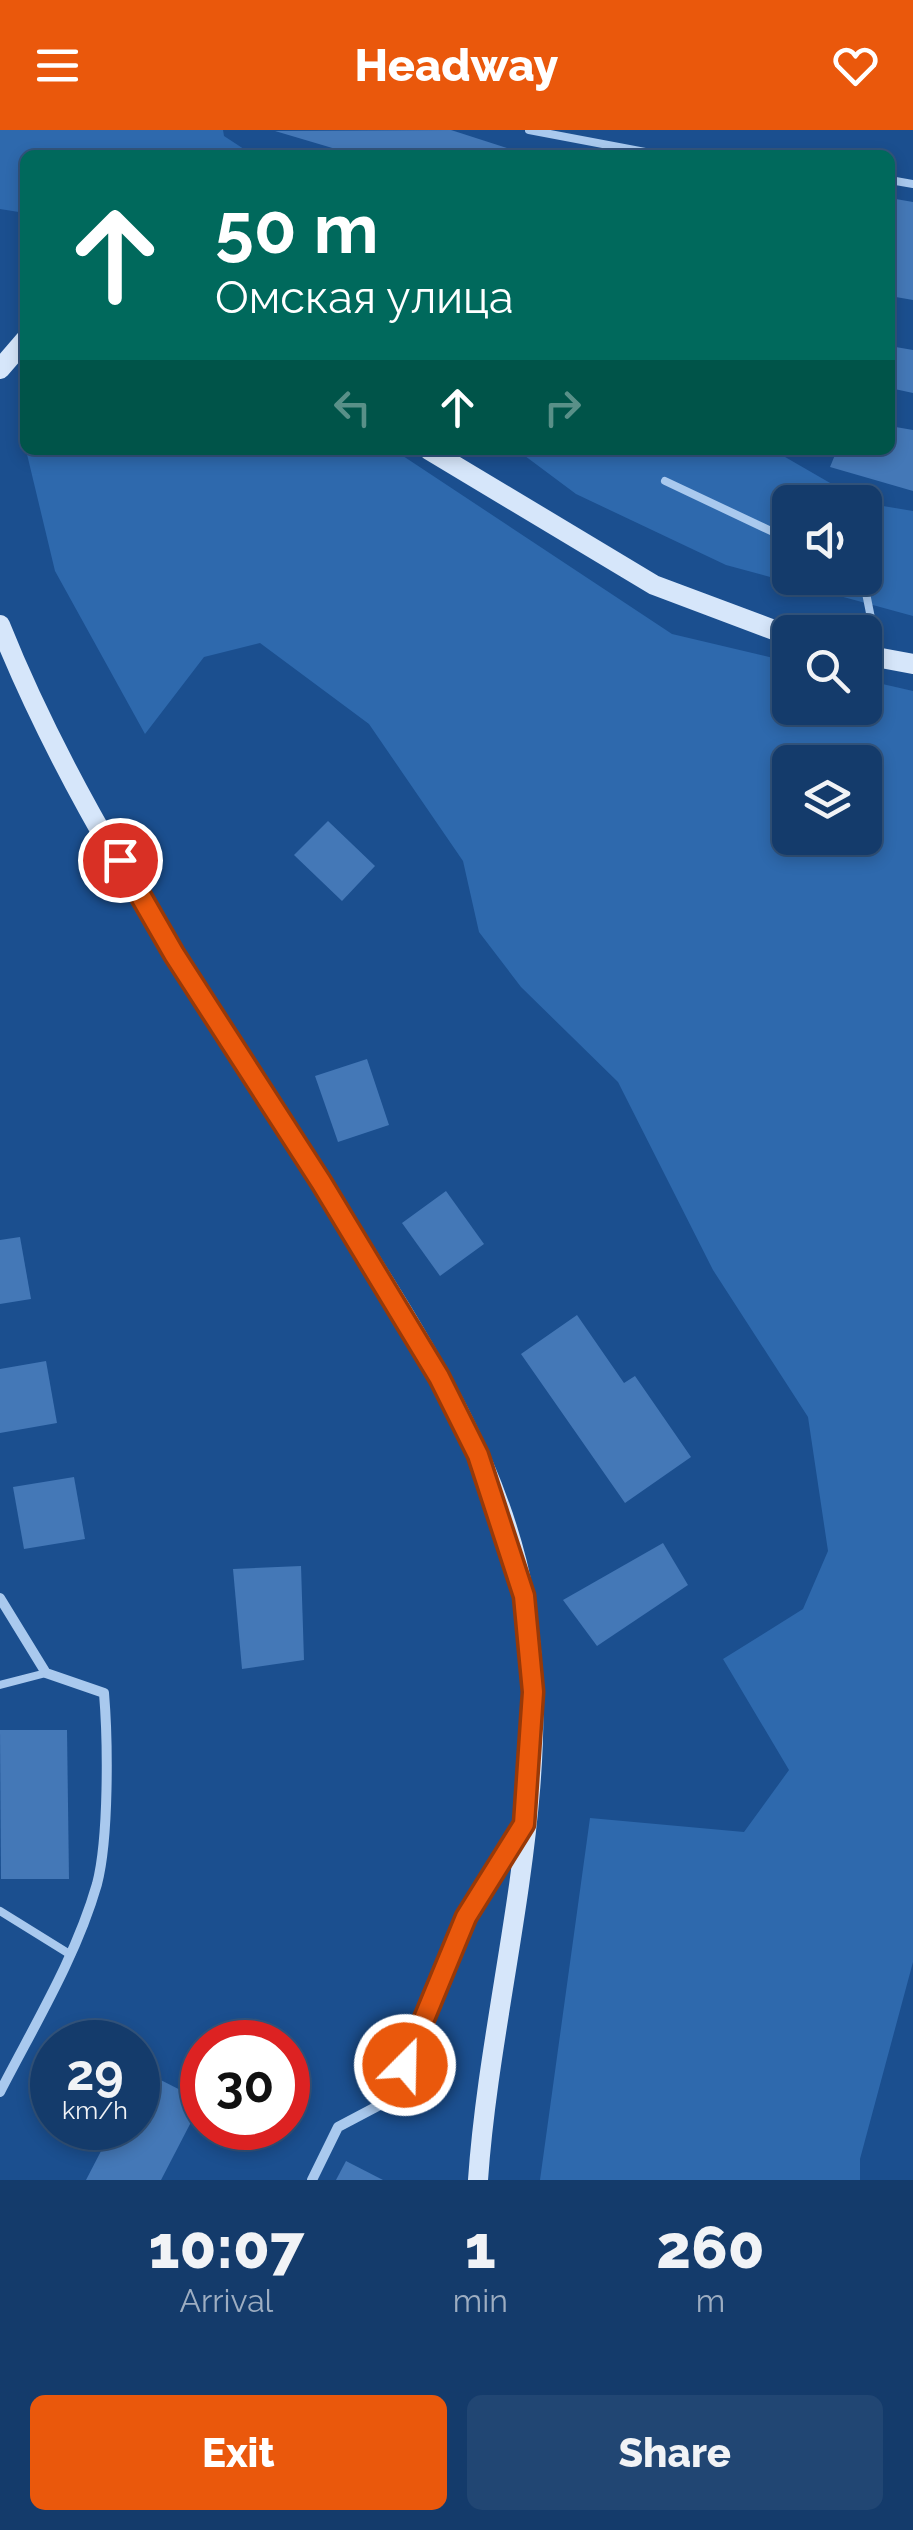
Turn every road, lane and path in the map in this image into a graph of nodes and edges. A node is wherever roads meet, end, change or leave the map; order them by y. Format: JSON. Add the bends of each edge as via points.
{"nodes":[{"id":1,"x":529,"y":130,"type":"edge"},
{"id":2,"x":635,"y":150,"type":"edge"},
{"id":3,"x":438,"y":455,"type":"edge"},
{"id":4,"x":666,"y":482,"type":"dead end"},
{"id":5,"x":772,"y":532,"type":"edge"},
{"id":6,"x":0,"y":625,"type":"edge"},
{"id":7,"x":772,"y":630,"type":"edge"},
{"id":8,"x":882,"y":658,"type":"edge"},
{"id":9,"x":913,"y":664,"type":"edge"},
{"id":10,"x":0,"y":1598,"type":"edge"},
{"id":11,"x":46,"y":1674,"type":"junction"},
{"id":12,"x":0,"y":1685,"type":"edge"},
{"id":13,"x":524,"y":1824,"type":"junction"},
{"id":14,"x":0,"y":1912,"type":"edge"},
{"id":15,"x":71,"y":1955,"type":"junction"},
{"id":16,"x":0,"y":2092,"type":"edge"},
{"id":17,"x":312,"y":2180,"type":"edge"},
{"id":18,"x":478,"y":2180,"type":"edge"}],
"edges":[{"from":1,"to":2,"type":"lane"},
{"from":3,"to":7,"type":"main road","via":[[654,585]]},
{"from":4,"to":5,"type":"lane"},
{"from":6,"to":13,"type":"main road","via":[[67,766],[174,954],[395,1300],[478,1455],[524,1596],[533,1692]]},
{"from":8,"to":9,"type":"main road"},
{"from":10,"to":11,"type":"street"},
{"from":11,"to":12,"type":"lane"},
{"from":11,"to":15,"type":"street","via":[[104,1693],[108,1742],[98,1880]]},
{"from":13,"to":17,"type":"street","via":[[466,1917],[391,2099],[338,2128]]},
{"from":13,"to":18,"type":"main road"},
{"from":14,"to":15,"type":"lane"},
{"from":15,"to":16,"type":"street"}]}
